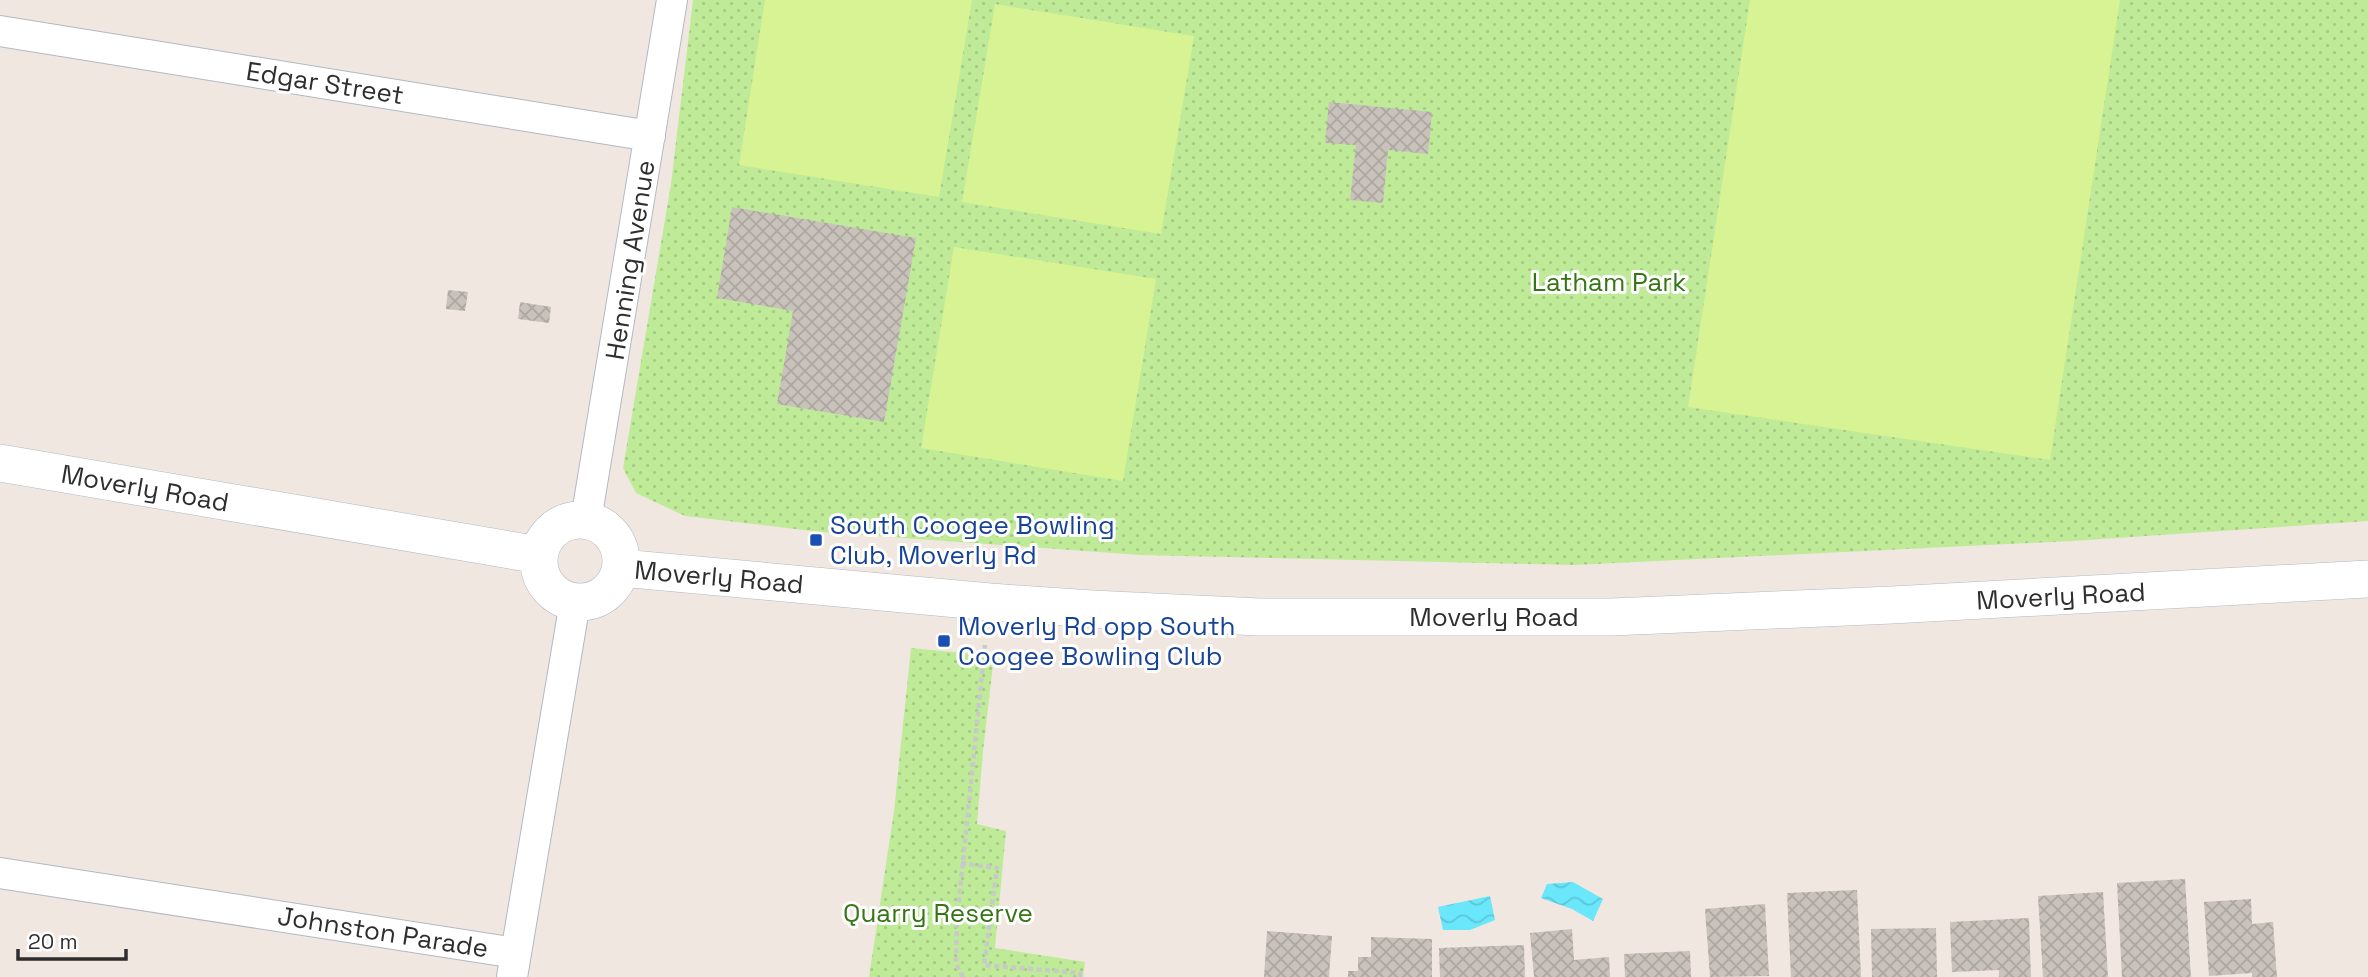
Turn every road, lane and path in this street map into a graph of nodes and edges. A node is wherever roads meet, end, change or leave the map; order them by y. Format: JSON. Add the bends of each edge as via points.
{"nodes":[{"id":1,"x":672,"y":0,"type":"edge"},
{"id":2,"x":0,"y":31,"type":"edge"},
{"id":3,"x":650,"y":135,"type":"junction"},
{"id":4,"x":0,"y":463,"type":"edge"},
{"id":5,"x":586,"y":520,"type":"junction"},
{"id":6,"x":539,"y":555,"type":"junction"},
{"id":7,"x":621,"y":568,"type":"junction"},
{"id":8,"x":2368,"y":579,"type":"edge"},
{"id":9,"x":575,"y":602,"type":"junction"},
{"id":10,"x":985,"y":645,"type":"dead end"},
{"id":11,"x":961,"y":863,"type":"junction"},
{"id":12,"x":0,"y":873,"type":"edge"},
{"id":13,"x":514,"y":965,"type":"edge"},
{"id":14,"x":963,"y":977,"type":"edge"},
{"id":15,"x":1080,"y":977,"type":"edge"}],
"edges":[{"from":1,"to":3,"type":"street","name":"Henning Avenue"},
{"from":2,"to":3,"type":"street","name":"Edgar Street"},
{"from":3,"to":5,"type":"street","name":"Henning Avenue"},
{"from":4,"to":6,"type":"street","name":"Moverly Road"},
{"from":5,"to":6,"type":"street","via":[[561,524],[543,543]]},
{"from":5,"to":7,"type":"street","via":[[610,532],[622,555]]},
{"from":6,"to":9,"type":"street","via":[[544,581],[562,599]]},
{"from":7,"to":8,"type":"street","name":"Moverly Road","via":[[1092,610],[1259,617],[1612,617]]},
{"from":7,"to":9,"type":"street","via":[[617,580],[600,598]]},
{"from":9,"to":13,"type":"street"},
{"from":10,"to":11,"type":"path"},
{"from":11,"to":14,"type":"path","via":[[956,964]]},
{"from":11,"to":15,"type":"path","via":[[997,868],[984,965],[1080,973]]},
{"from":12,"to":13,"type":"street","name":"Johnston Parade"}]}
